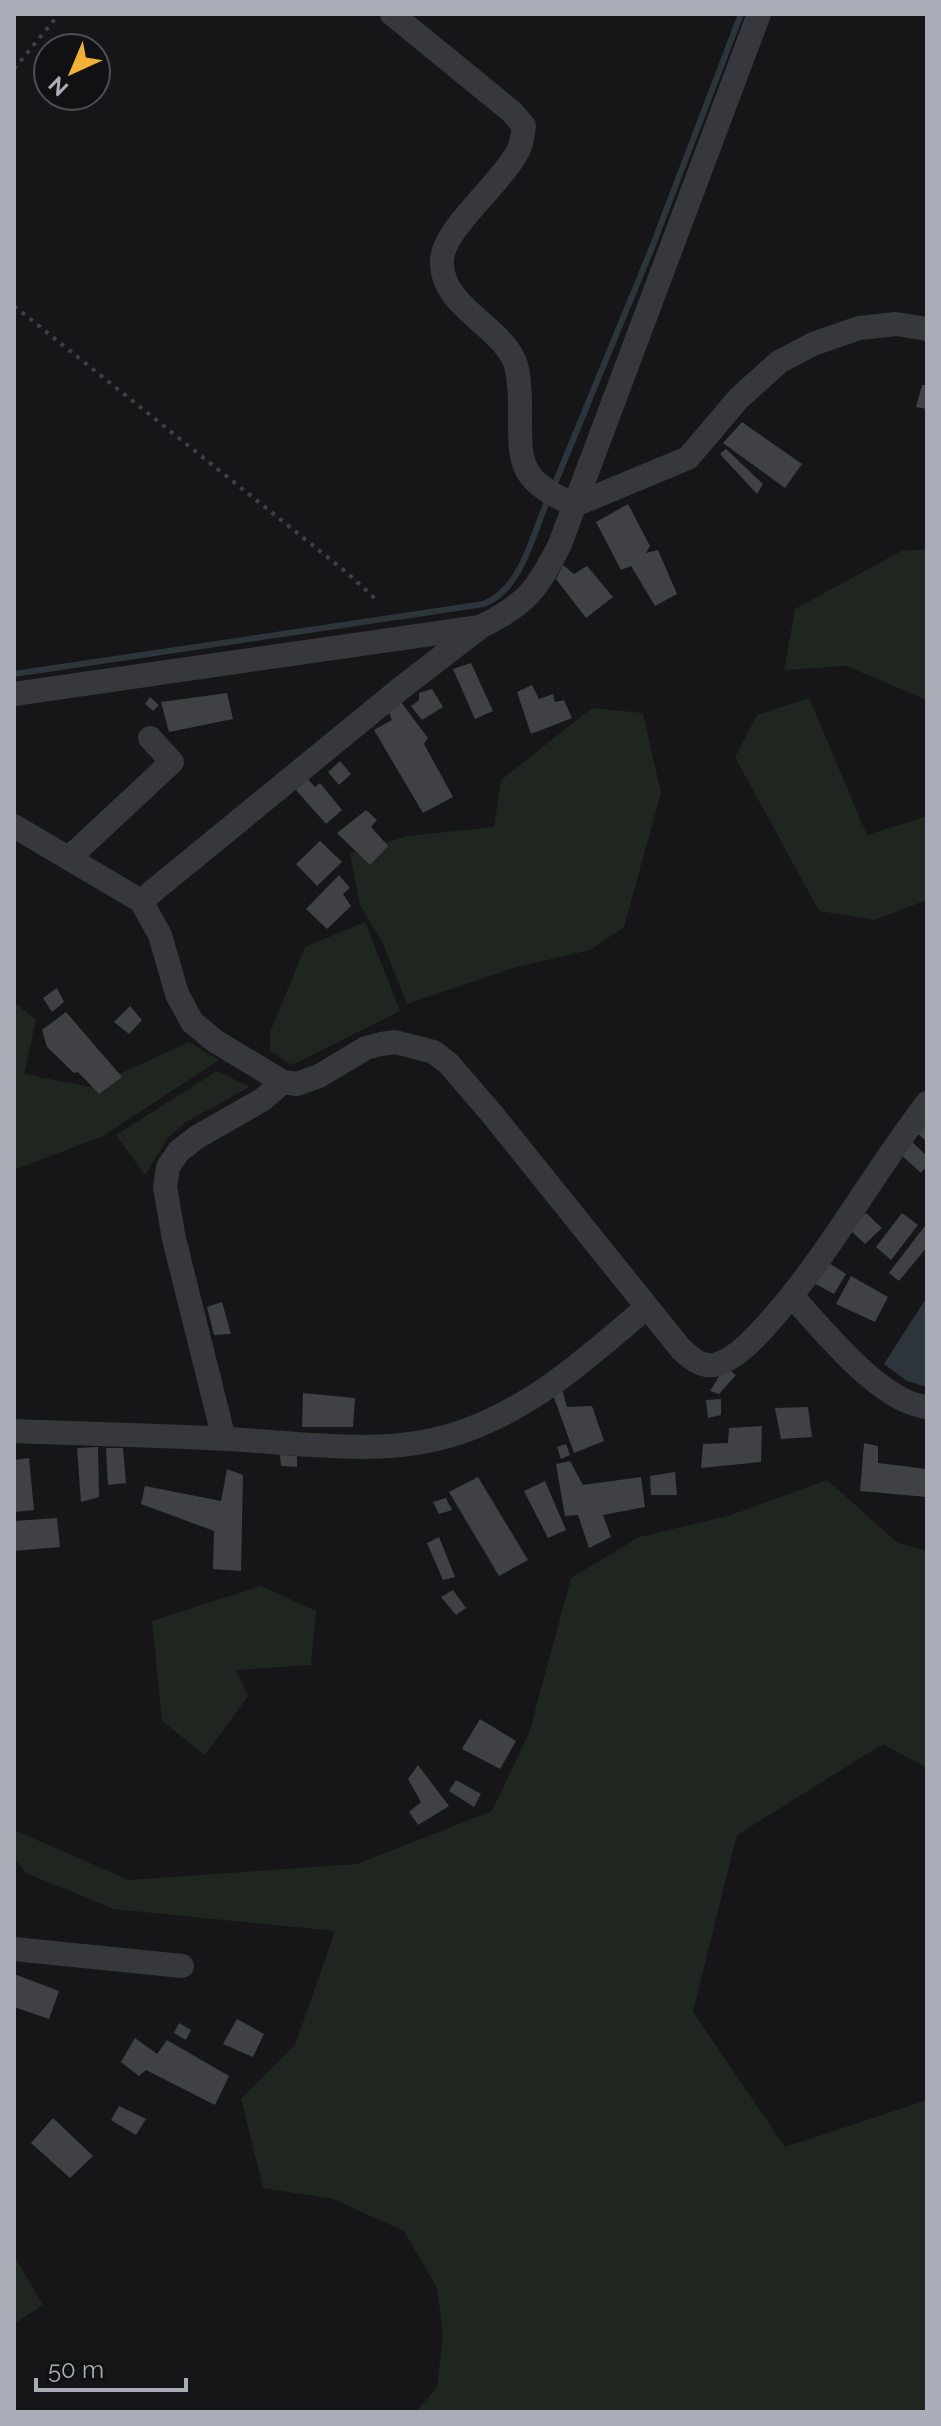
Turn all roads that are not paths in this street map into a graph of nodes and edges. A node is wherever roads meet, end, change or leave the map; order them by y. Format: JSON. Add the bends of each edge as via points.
{"nodes":[{"id":1,"x":392,"y":14,"type":"edge"},
{"id":2,"x":759,"y":14,"type":"edge"},
{"id":3,"x":927,"y":329,"type":"edge"},
{"id":4,"x":575,"y":505,"type":"junction"},
{"id":5,"x":480,"y":627,"type":"junction"},
{"id":6,"x":14,"y":694,"type":"edge"},
{"id":7,"x":150,"y":738,"type":"dead end"},
{"id":8,"x":14,"y":826,"type":"edge"},
{"id":9,"x":69,"y":858,"type":"junction"},
{"id":10,"x":141,"y":901,"type":"junction"},
{"id":11,"x":283,"y":1082,"type":"junction"},
{"id":12,"x":927,"y":1103,"type":"edge"},
{"id":13,"x":792,"y":1296,"type":"junction"},
{"id":14,"x":647,"y":1307,"type":"junction"},
{"id":15,"x":927,"y":1407,"type":"edge"},
{"id":16,"x":14,"y":1431,"type":"edge"},
{"id":17,"x":224,"y":1439,"type":"junction"},
{"id":18,"x":14,"y":1949,"type":"edge"},
{"id":19,"x":182,"y":1966,"type":"dead end"}],
"edges":[{"from":1,"to":4,"type":"street","via":[[524,126],[520,148],[459,225],[442,256],[443,269],[453,294],[513,357],[526,472],[536,485]]},
{"from":2,"to":4,"type":"street"},
{"from":3,"to":4,"type":"street","via":[[896,324],[859,328],[813,344],[779,362],[749,389],[688,458]]},
{"from":4,"to":5,"type":"street","via":[[542,580],[513,611]]},
{"from":5,"to":6,"type":"street"},
{"from":5,"to":10,"type":"street"},
{"from":7,"to":9,"type":"street","via":[[172,762]]},
{"from":8,"to":9,"type":"street"},
{"from":9,"to":10,"type":"street"},
{"from":10,"to":11,"type":"street","via":[[160,935],[177,994],[192,1022]]},
{"from":11,"to":14,"type":"street","via":[[297,1084],[319,1076],[381,1044],[395,1042],[434,1052],[492,1114]]},
{"from":11,"to":17,"type":"street","via":[[197,1137],[168,1167],[165,1187],[174,1239]]},
{"from":12,"to":13,"type":"street"},
{"from":13,"to":14,"type":"street","via":[[740,1351],[707,1366],[681,1349]]},
{"from":13,"to":15,"type":"street","via":[[877,1385]]},
{"from":14,"to":17,"type":"street","via":[[551,1387],[467,1430],[422,1444],[372,1448]]},
{"from":16,"to":17,"type":"street"},
{"from":18,"to":19,"type":"street"}]}
